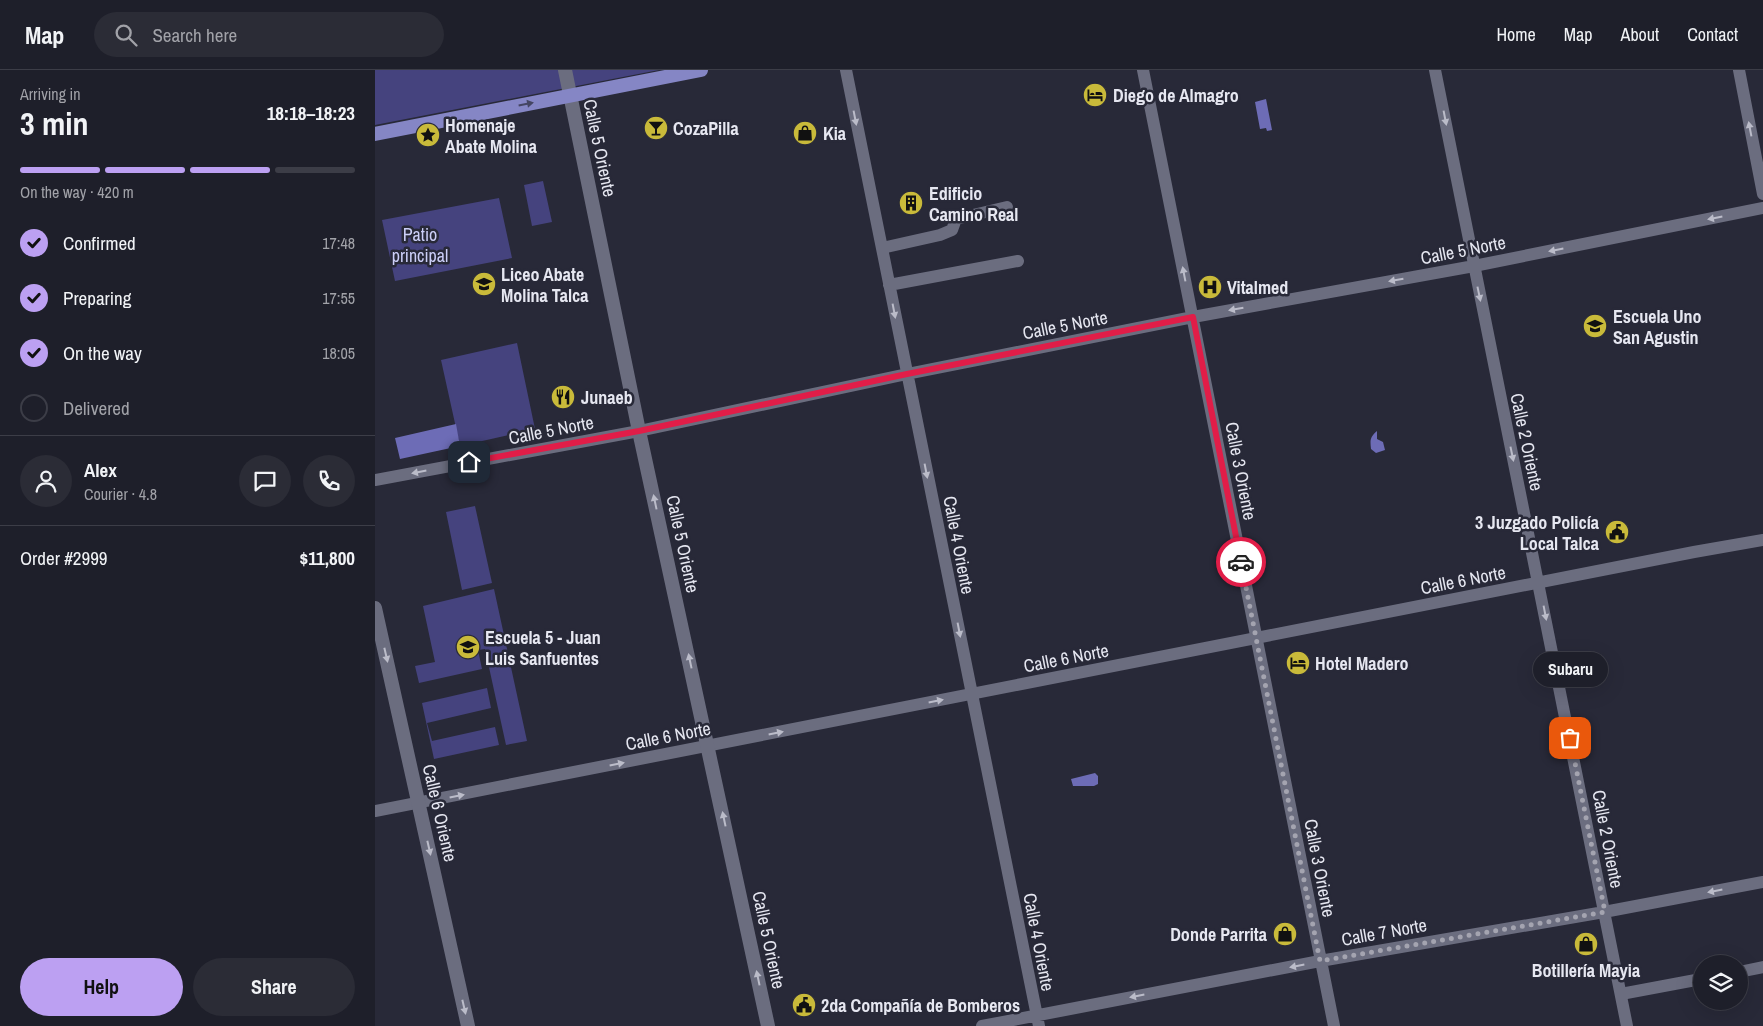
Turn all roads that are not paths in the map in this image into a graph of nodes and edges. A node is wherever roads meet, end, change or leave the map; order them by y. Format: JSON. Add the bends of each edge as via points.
{"nodes":[{"id":1,"x":565,"y":70,"type":"edge"},
{"id":2,"x":701,"y":70,"type":"edge"},
{"id":3,"x":846,"y":70,"type":"edge"},
{"id":4,"x":1143,"y":70,"type":"edge"},
{"id":5,"x":1435,"y":70,"type":"edge"},
{"id":6,"x":1739,"y":70,"type":"edge"},
{"id":7,"x":570,"y":95,"type":"junction"},
{"id":8,"x":375,"y":134,"type":"edge"},
{"id":9,"x":1763,"y":194,"type":"edge"},
{"id":10,"x":1007,"y":207,"type":"dead end"},
{"id":11,"x":1763,"y":208,"type":"edge"},
{"id":12,"x":881,"y":248,"type":"junction"},
{"id":13,"x":1019,"y":260,"type":"dead end"},
{"id":14,"x":1474,"y":266,"type":"junction"},
{"id":15,"x":889,"y":285,"type":"junction"},
{"id":16,"x":1193,"y":317,"type":"junction"},
{"id":17,"x":907,"y":374,"type":"junction"},
{"id":18,"x":639,"y":431,"type":"junction"},
{"id":19,"x":375,"y":480,"type":"edge"},
{"id":20,"x":1763,"y":540,"type":"edge"},
{"id":21,"x":1539,"y":583,"type":"junction"},
{"id":22,"x":375,"y":608,"type":"edge"},
{"id":23,"x":1257,"y":638,"type":"junction"},
{"id":24,"x":971,"y":694,"type":"junction"},
{"id":25,"x":709,"y":746,"type":"junction"},
{"id":26,"x":419,"y":803,"type":"junction"},
{"id":27,"x":375,"y":811,"type":"edge"},
{"id":28,"x":1763,"y":882,"type":"edge"},
{"id":29,"x":1605,"y":912,"type":"junction"},
{"id":30,"x":1320,"y":961,"type":"junction"},
{"id":31,"x":1763,"y":967,"type":"edge"},
{"id":32,"x":1748,"y":970,"type":"edge"},
{"id":33,"x":1693,"y":980,"type":"edge"},
{"id":34,"x":1621,"y":994,"type":"junction"},
{"id":35,"x":1037,"y":1021,"type":"edge"},
{"id":36,"x":469,"y":1026,"type":"edge"},
{"id":37,"x":768,"y":1026,"type":"edge"},
{"id":38,"x":982,"y":1026,"type":"edge"},
{"id":39,"x":1333,"y":1026,"type":"edge"},
{"id":40,"x":1627,"y":1026,"type":"edge"}],
"edges":[{"from":1,"to":7,"type":"main road","name":"Calle 5 Oriente"},
{"from":2,"to":7,"type":"main road"},
{"from":3,"to":12,"type":"street","name":"Calle 4 Oriente","one_way":true},
{"from":16,"to":4,"type":"street","name":"Calle 3 Oriente","one_way":true},
{"from":5,"to":14,"type":"street","name":"Calle 2 Oriente","one_way":true},
{"from":9,"to":6,"type":"street","one_way":true},
{"from":8,"to":7,"type":"main road","one_way":true},
{"from":7,"to":18,"type":"main road","name":"Calle 5 Oriente"},
{"from":10,"to":12,"type":"street","via":[[956,219],[952,230],[940,235]]},
{"from":11,"to":14,"type":"street","name":"Calle 5 Norte","one_way":true},
{"from":12,"to":15,"type":"street","name":"Calle 4 Oriente"},
{"from":13,"to":15,"type":"street"},
{"from":14,"to":16,"type":"street","name":"Calle 5 Norte","one_way":true},
{"from":14,"to":21,"type":"street","name":"Calle 2 Oriente","one_way":true},
{"from":15,"to":17,"type":"street","name":"Calle 4 Oriente","one_way":true},
{"from":16,"to":17,"type":"street","name":"Calle 5 Norte"},
{"from":16,"to":23,"type":"street","name":"Calle 3 Oriente"},
{"from":17,"to":18,"type":"street","name":"Calle 5 Norte"},
{"from":17,"to":24,"type":"street","name":"Calle 4 Oriente","one_way":true},
{"from":18,"to":19,"type":"street","name":"Calle 5 Norte","one_way":true},
{"from":25,"to":18,"type":"main road","name":"Calle 5 Oriente","one_way":true},
{"from":20,"to":21,"type":"street","name":"Calle 6 Norte"},
{"from":21,"to":23,"type":"street","name":"Calle 6 Norte"},
{"from":21,"to":29,"type":"street","name":"Calle 2 Oriente","one_way":true},
{"from":22,"to":26,"type":"main road","name":"Calle 6 Oriente","one_way":true},
{"from":23,"to":24,"type":"street","name":"Calle 6 Norte"},
{"from":23,"to":30,"type":"street","name":"Calle 3 Oriente"},
{"from":25,"to":24,"type":"street","name":"Calle 6 Norte","one_way":true},
{"from":24,"to":35,"type":"street","name":"Calle 4 Oriente"},
{"from":26,"to":25,"type":"street","name":"Calle 6 Norte","one_way":true},
{"from":37,"to":25,"type":"main road","name":"Calle 5 Oriente","one_way":true},
{"from":26,"to":27,"type":"street","name":"Calle 6 Norte"},
{"from":26,"to":36,"type":"main road","name":"Calle 6 Oriente","one_way":true},
{"from":28,"to":29,"type":"street","name":"Calle 7 Norte","one_way":true},
{"from":29,"to":30,"type":"street","name":"Calle 7 Norte"},
{"from":29,"to":34,"type":"street","name":"Calle 2 Oriente"},
{"from":30,"to":35,"type":"street","name":"Calle 7 Norte","one_way":true},
{"from":30,"to":39,"type":"street","name":"Calle 3 Oriente"},
{"from":31,"to":32,"type":"street"},
{"from":33,"to":34,"type":"street"},
{"from":34,"to":40,"type":"street","name":"Calle 2 Oriente"},
{"from":35,"to":38,"type":"street","name":"Calle 7 Norte"}]}
